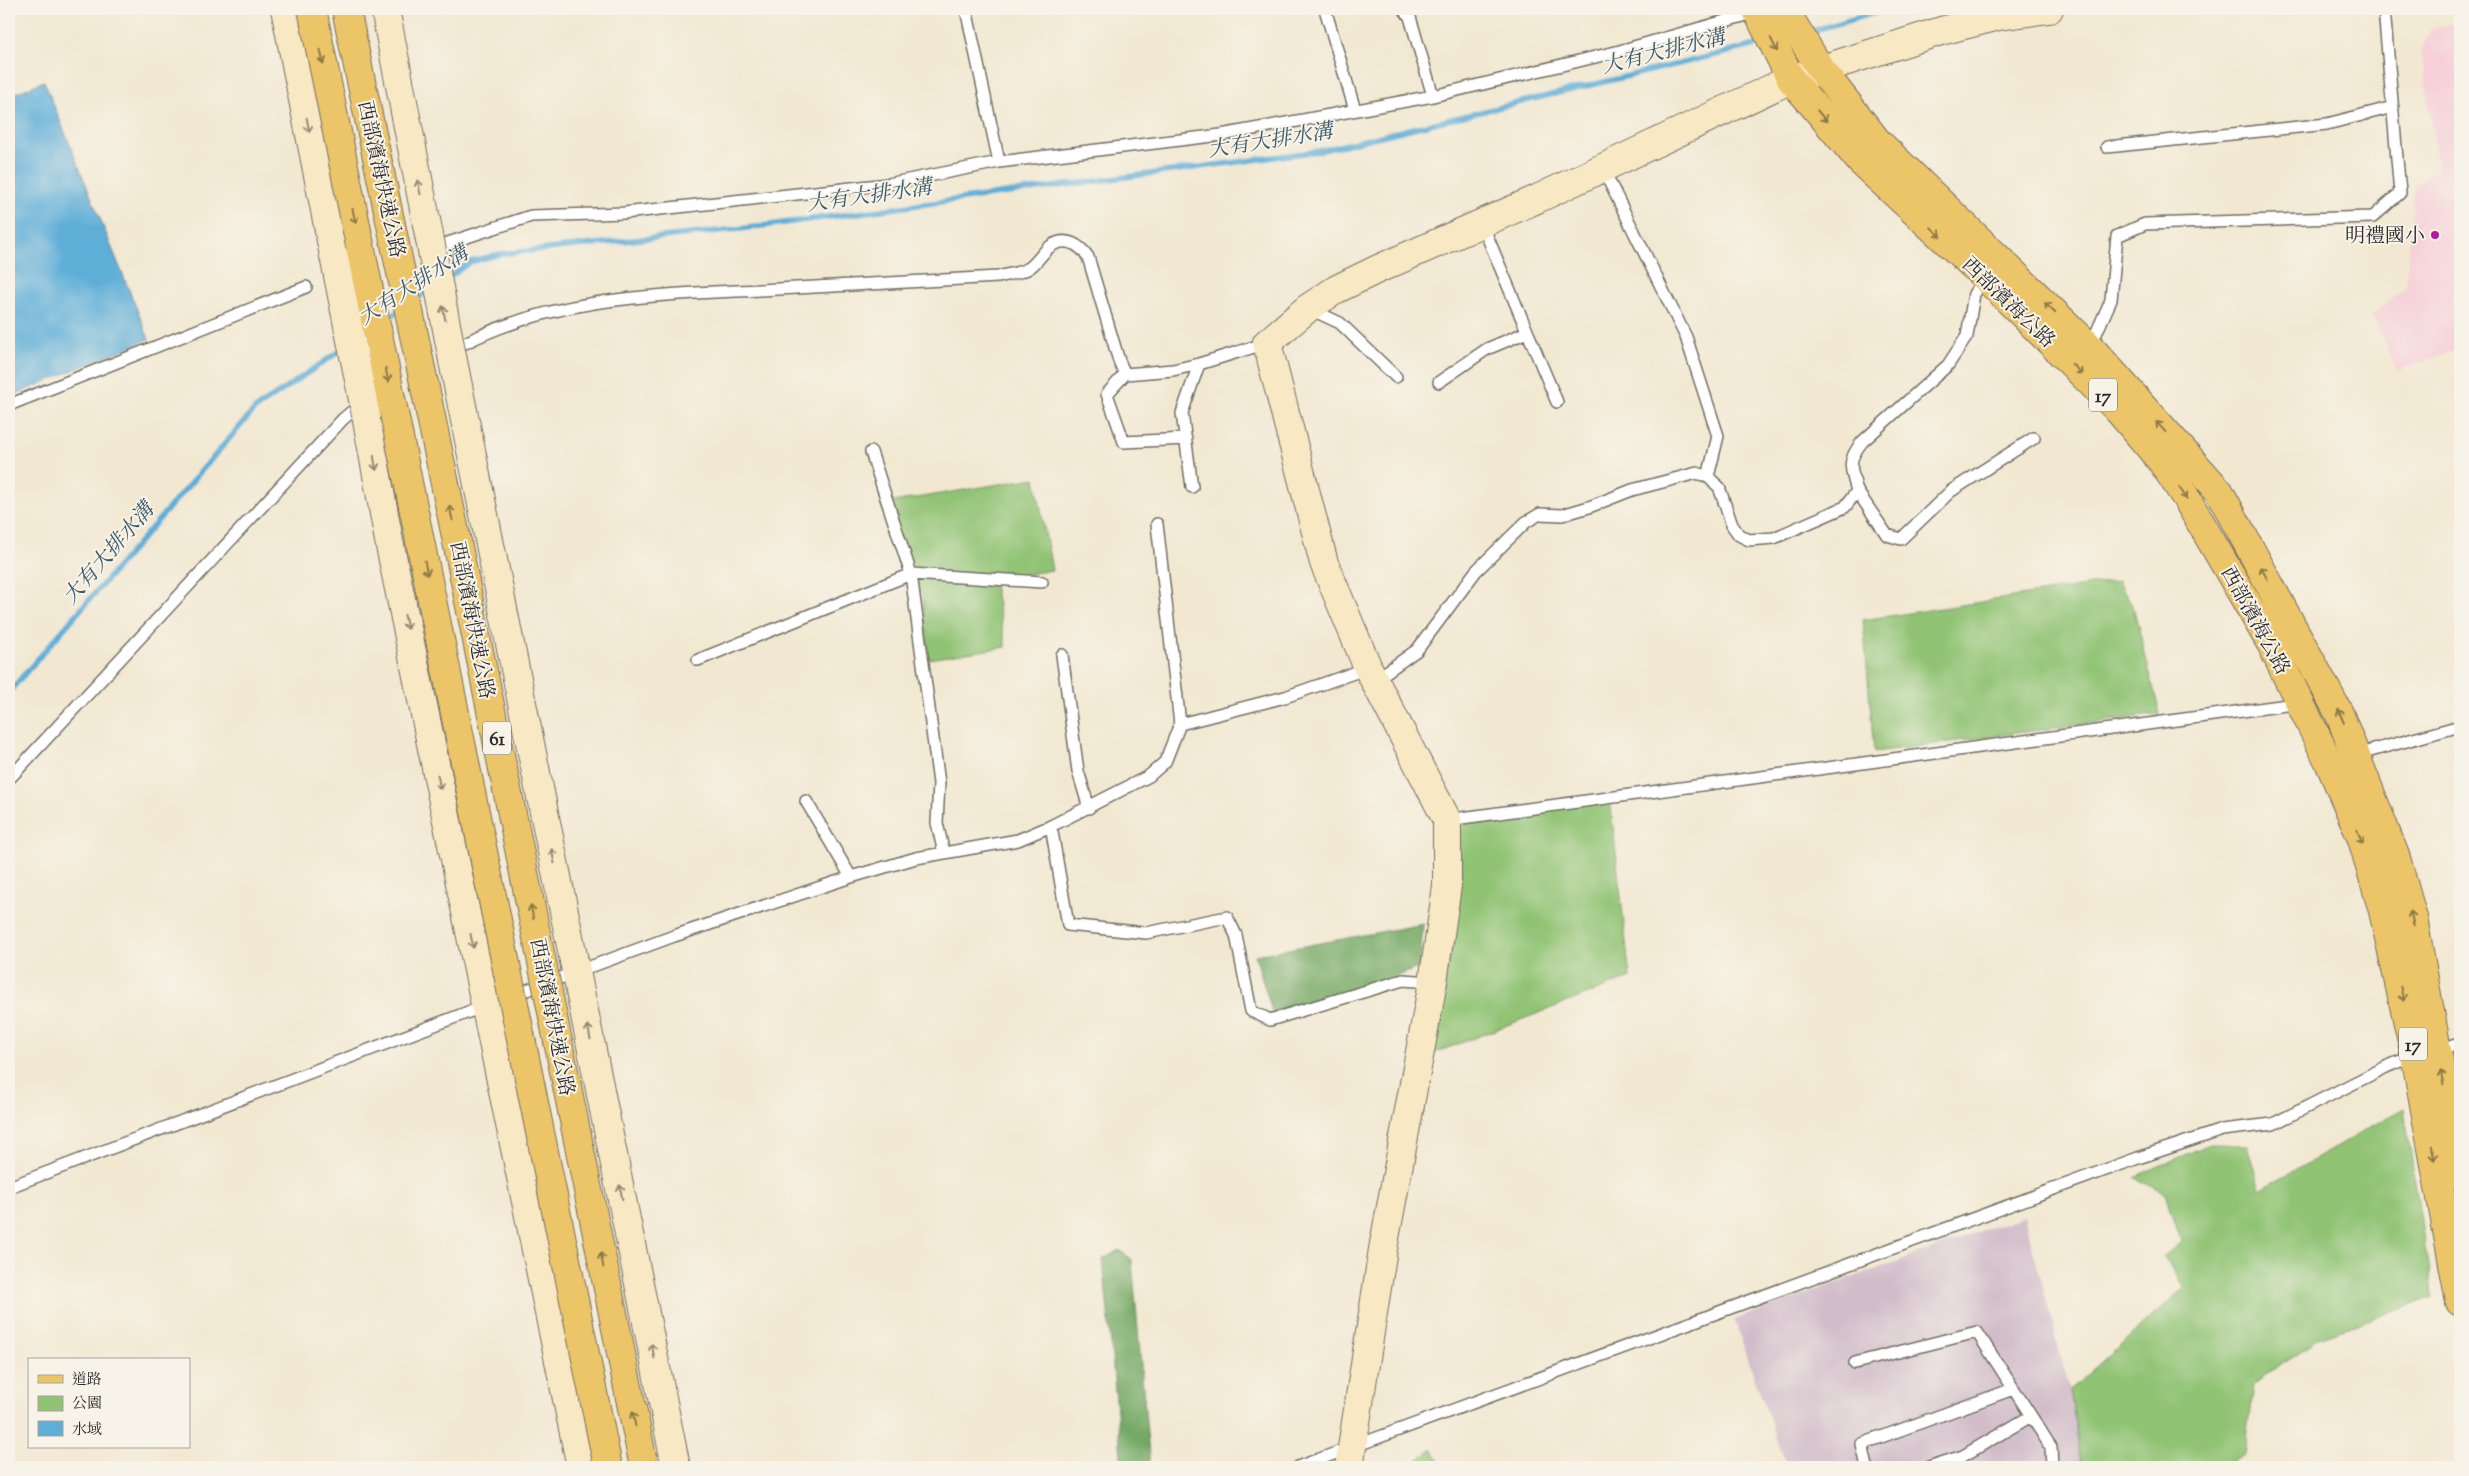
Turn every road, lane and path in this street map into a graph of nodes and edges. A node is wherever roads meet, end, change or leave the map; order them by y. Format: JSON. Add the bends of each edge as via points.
{"nodes":[{"id":1,"x":285,"y":9,"type":"edge"},
{"id":2,"x":312,"y":9,"type":"edge"},
{"id":3,"x":346,"y":9,"type":"edge"},
{"id":4,"x":385,"y":9,"type":"edge"},
{"id":5,"x":966,"y":9,"type":"edge"},
{"id":6,"x":1325,"y":9,"type":"edge"},
{"id":7,"x":1404,"y":9,"type":"edge"},
{"id":8,"x":1784,"y":9,"type":"edge"},
{"id":9,"x":2050,"y":9,"type":"edge"},
{"id":10,"x":2384,"y":9,"type":"edge"},
{"id":11,"x":1761,"y":10,"type":"edge"},
{"id":12,"x":1820,"y":68,"type":"junction"},
{"id":13,"x":1791,"y":79,"type":"junction"},
{"id":14,"x":1433,"y":96,"type":"junction"},
{"id":15,"x":2393,"y":107,"type":"junction"},
{"id":16,"x":1355,"y":110,"type":"junction"},
{"id":17,"x":2107,"y":147,"type":"dead end"},
{"id":18,"x":1000,"y":162,"type":"junction"},
{"id":19,"x":1603,"y":169,"type":"junction"},
{"id":20,"x":1482,"y":224,"type":"junction"},
{"id":21,"x":437,"y":239,"type":"junction"},
{"id":22,"x":1985,"y":277,"type":"junction"},
{"id":23,"x":306,"y":287,"type":"dead end"},
{"id":24,"x":1308,"y":308,"type":"junction"},
{"id":25,"x":1527,"y":332,"type":"junction"},
{"id":26,"x":1267,"y":343,"type":"junction"},
{"id":27,"x":2090,"y":346,"type":"junction"},
{"id":28,"x":459,"y":352,"type":"junction"},
{"id":29,"x":1199,"y":364,"type":"junction"},
{"id":30,"x":1125,"y":374,"type":"junction"},
{"id":31,"x":1396,"y":377,"type":"dead end"},
{"id":32,"x":1439,"y":382,"type":"dead end"},
{"id":33,"x":1557,"y":402,"type":"dead end"},
{"id":34,"x":9,"y":405,"type":"edge"},
{"id":35,"x":361,"y":412,"type":"junction"},
{"id":36,"x":2034,"y":438,"type":"dead end"},
{"id":37,"x":1186,"y":440,"type":"junction"},
{"id":38,"x":871,"y":452,"type":"dead end"},
{"id":39,"x":1708,"y":477,"type":"junction"},
{"id":40,"x":1192,"y":487,"type":"dead end"},
{"id":41,"x":1857,"y":491,"type":"junction"},
{"id":42,"x":1157,"y":524,"type":"dead end"},
{"id":43,"x":912,"y":574,"type":"junction"},
{"id":44,"x":1042,"y":582,"type":"dead end"},
{"id":45,"x":1062,"y":655,"type":"dead end"},
{"id":46,"x":698,"y":660,"type":"dead end"},
{"id":47,"x":1371,"y":674,"type":"junction"},
{"id":48,"x":2301,"y":703,"type":"junction"},
{"id":49,"x":1180,"y":724,"type":"junction"},
{"id":50,"x":2460,"y":726,"type":"edge"},
{"id":51,"x":2346,"y":768,"type":"junction"},
{"id":52,"x":9,"y":779,"type":"edge"},
{"id":53,"x":806,"y":801,"type":"dead end"},
{"id":54,"x":1089,"y":808,"type":"junction"},
{"id":55,"x":1447,"y":820,"type":"junction"},
{"id":56,"x":1052,"y":826,"type":"junction"},
{"id":57,"x":944,"y":853,"type":"junction"},
{"id":58,"x":852,"y":877,"type":"junction"},
{"id":59,"x":577,"y":974,"type":"junction"},
{"id":60,"x":1433,"y":982,"type":"junction"},
{"id":61,"x":494,"y":1002,"type":"junction"},
{"id":62,"x":2438,"y":1049,"type":"edge"},
{"id":63,"x":2460,"y":1177,"type":"edge"},
{"id":64,"x":9,"y":1187,"type":"edge"},
{"id":65,"x":2460,"y":1302,"type":"edge"},
{"id":66,"x":1855,"y":1363,"type":"dead end"},
{"id":67,"x":2013,"y":1389,"type":"junction"},
{"id":68,"x":2031,"y":1416,"type":"junction"},
{"id":69,"x":1350,"y":1457,"type":"edge"},
{"id":70,"x":581,"y":1467,"type":"edge"},
{"id":71,"x":608,"y":1467,"type":"edge"},
{"id":72,"x":644,"y":1467,"type":"edge"},
{"id":73,"x":676,"y":1467,"type":"edge"},
{"id":74,"x":1298,"y":1467,"type":"edge"},
{"id":75,"x":1867,"y":1467,"type":"edge"},
{"id":76,"x":1929,"y":1467,"type":"edge"},
{"id":77,"x":2052,"y":1467,"type":"edge"}],
"edges":[{"from":1,"to":35,"type":"main road","one_way":true,"bridge":true},
{"from":2,"to":71,"type":"main road","name":"西部濱海快速公路","number":"61","one_way":true,"bridge":true},
{"from":72,"to":3,"type":"main road","name":"西部濱海快速公路","number":"61","one_way":true,"bridge":true},
{"from":21,"to":4,"type":"main road","one_way":true},
{"from":5,"to":18,"type":"lane"},
{"from":6,"to":16,"type":"lane"},
{"from":7,"to":14,"type":"lane","via":[[1410,17]]},
{"from":8,"to":12,"type":"main road","number":"17"},
{"from":9,"to":12,"type":"main road","via":[[1999,16]]},
{"from":10,"to":15,"type":"lane"},
{"from":11,"to":13,"type":"main road","number":"17","one_way":true},
{"from":11,"to":14,"type":"lane","via":[[1616,52]]},
{"from":12,"to":13,"type":"main road"},
{"from":27,"to":12,"type":"main road","name":"西部濱海公路","number":"17","one_way":true,"via":[[1877,141]]},
{"from":13,"to":19,"type":"main road"},
{"from":13,"to":22,"type":"main road","name":"西部濱海公路","number":"17","one_way":true,"via":[[1861,162]]},
{"from":14,"to":16,"type":"lane"},
{"from":15,"to":17,"type":"lane","via":[[2327,124]]},
{"from":15,"to":27,"type":"lane","via":[[2400,192],[2373,217],[2145,224],[2117,236],[2111,300]]},
{"from":16,"to":18,"type":"lane","via":[[1221,135]]},
{"from":18,"to":21,"type":"lane","via":[[868,186],[624,213],[531,216]]},
{"from":19,"to":20,"type":"main road"},
{"from":19,"to":39,"type":"lane","via":[[1686,337],[1718,436]]},
{"from":20,"to":24,"type":"main road","via":[[1378,268]]},
{"from":20,"to":25,"type":"lane"},
{"from":28,"to":21,"type":"main road","one_way":true,"bridge":true},
{"from":22,"to":41,"type":"lane","via":[[1974,294],[1967,336],[1948,365],[1852,454],[1850,464]]},
{"from":22,"to":48,"type":"main road","name":"西部濱海公路","number":"17","one_way":true,"via":[[2118,410],[2162,462],[2271,644]]},
{"from":23,"to":34,"type":"lane"},
{"from":24,"to":26,"type":"main road"},
{"from":24,"to":31,"type":"lane","via":[[1340,323]]},
{"from":25,"to":32,"type":"lane","via":[[1487,349]]},
{"from":25,"to":33,"type":"lane"},
{"from":26,"to":29,"type":"lane"},
{"from":26,"to":47,"type":"main road","via":[[1324,563]]},
{"from":51,"to":27,"type":"main road","name":"西部濱海公路","number":"17","one_way":true,"via":[[2340,713],[2219,491]]},
{"from":28,"to":30,"type":"lane","via":[[497,327],[565,307],[636,296],[998,277],[1027,269],[1051,246],[1072,242],[1081,247],[1088,257]]},
{"from":59,"to":28,"type":"main road","one_way":true},
{"from":29,"to":30,"type":"lane"},
{"from":29,"to":37,"type":"lane","via":[[1182,413]]},
{"from":30,"to":37,"type":"lane","via":[[1107,394],[1124,442]]},
{"from":35,"to":52,"type":"lane"},
{"from":35,"to":61,"type":"main road","one_way":true},
{"from":36,"to":41,"type":"lane","via":[[1951,490],[1901,539],[1887,535]]},
{"from":37,"to":40,"type":"lane"},
{"from":38,"to":43,"type":"lane"},
{"from":39,"to":41,"type":"lane","via":[[1719,487],[1732,525],[1739,535],[1749,540],[1774,538],[1845,507]]},
{"from":39,"to":47,"type":"lane","via":[[1698,473],[1632,490],[1562,515],[1540,514],[1526,522],[1476,571],[1417,650]]},
{"from":42,"to":49,"type":"lane"},
{"from":43,"to":44,"type":"lane"},
{"from":43,"to":46,"type":"lane"},
{"from":43,"to":57,"type":"lane","via":[[939,783],[936,823]]},
{"from":45,"to":54,"type":"lane","via":[[1078,771]]},
{"from":47,"to":49,"type":"lane"},
{"from":47,"to":55,"type":"main road"},
{"from":48,"to":51,"type":"main road","name":"西部濱海公路","number":"17"},
{"from":48,"to":55,"type":"lane"},
{"from":49,"to":54,"type":"lane","via":[[1174,744],[1160,767]]},
{"from":50,"to":51,"type":"lane"},
{"from":51,"to":62,"type":"main road","name":"西部濱海公路","number":"17","via":[[2383,911]]},
{"from":53,"to":58,"type":"lane"},
{"from":54,"to":56,"type":"lane"},
{"from":55,"to":60,"type":"main road","via":[[1447,886]]},
{"from":56,"to":57,"type":"lane","via":[[1018,840]]},
{"from":56,"to":60,"type":"lane","via":[[1068,925],[1146,934],[1227,917],[1236,935],[1251,1011],[1270,1020],[1403,980]]},
{"from":57,"to":58,"type":"lane"},
{"from":58,"to":59,"type":"lane","via":[[674,936]]},
{"from":59,"to":61,"type":"lane"},
{"from":73,"to":59,"type":"main road","one_way":true},
{"from":60,"to":69,"type":"main road","via":[[1383,1249]]},
{"from":61,"to":64,"type":"lane"},
{"from":61,"to":70,"type":"main road"},
{"from":63,"to":62,"type":"main road","name":"西部濱海公路","number":"17","one_way":true},
{"from":62,"to":65,"type":"main road","name":"西部濱海公路","number":"17","one_way":true},
{"from":62,"to":69,"type":"lane","via":[[2386,1067],[2273,1124],[2222,1130],[2138,1158]]},
{"from":66,"to":67,"type":"lane","via":[[1977,1332]]},
{"from":67,"to":68,"type":"lane"},
{"from":67,"to":75,"type":"lane","via":[[1862,1444]]},
{"from":68,"to":76,"type":"lane","via":[[1964,1456]]},
{"from":68,"to":77,"type":"lane","via":[[2051,1447]]},
{"from":69,"to":74,"type":"lane"}]}
